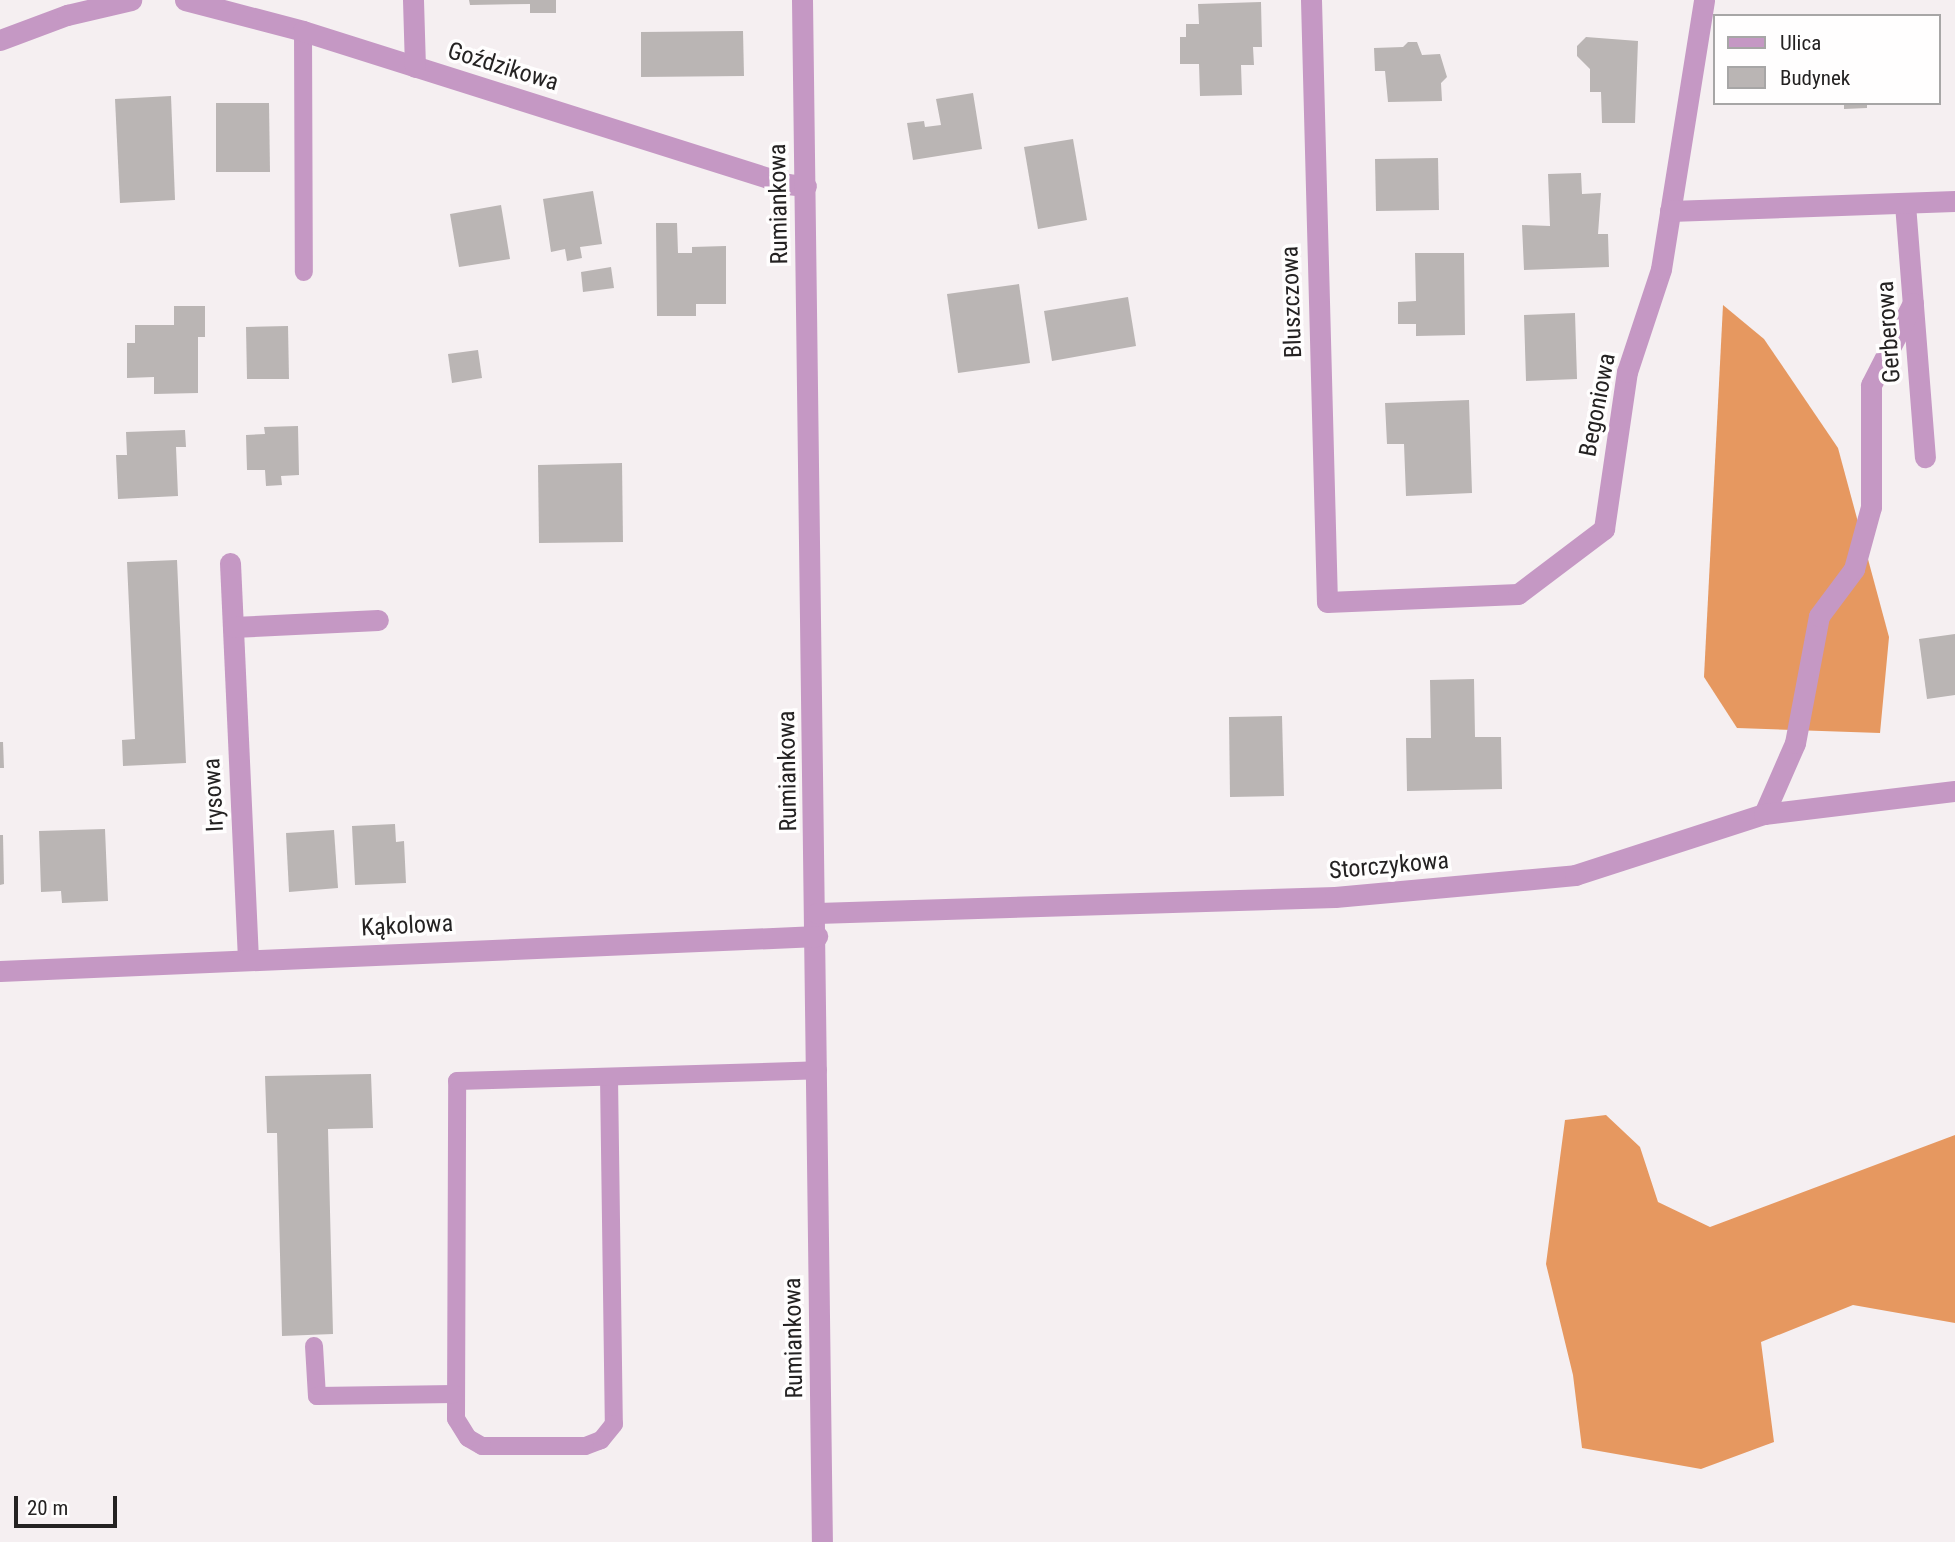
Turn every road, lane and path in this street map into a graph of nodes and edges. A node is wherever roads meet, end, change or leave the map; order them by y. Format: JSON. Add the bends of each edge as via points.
{"nodes":[{"id":1,"x":131,"y":0,"type":"edge"},
{"id":2,"x":185,"y":0,"type":"edge"},
{"id":3,"x":413,"y":0,"type":"edge"},
{"id":4,"x":803,"y":0,"type":"edge"},
{"id":5,"x":1311,"y":0,"type":"edge"},
{"id":6,"x":1704,"y":0,"type":"edge"},
{"id":7,"x":303,"y":31,"type":"junction"},
{"id":8,"x":0,"y":40,"type":"edge"},
{"id":9,"x":415,"y":67,"type":"junction"},
{"id":10,"x":806,"y":186,"type":"junction"},
{"id":11,"x":1955,"y":201,"type":"edge"},
{"id":12,"x":1905,"y":204,"type":"junction"},
{"id":13,"x":1670,"y":211,"type":"junction"},
{"id":14,"x":304,"y":272,"type":"dead end"},
{"id":15,"x":1913,"y":303,"type":"junction"},
{"id":16,"x":1925,"y":457,"type":"dead end"},
{"id":17,"x":230,"y":563,"type":"dead end"},
{"id":18,"x":1327,"y":602,"type":"joint"},
{"id":19,"x":378,"y":620,"type":"dead end"},
{"id":20,"x":233,"y":628,"type":"junction"},
{"id":21,"x":1955,"y":791,"type":"edge"},
{"id":22,"x":1764,"y":814,"type":"junction"},
{"id":23,"x":817,"y":913,"type":"junction"},
{"id":24,"x":817,"y":936,"type":"junction"},
{"id":25,"x":248,"y":959,"type":"junction"},
{"id":26,"x":0,"y":971,"type":"edge"},
{"id":27,"x":818,"y":1070,"type":"junction"},
{"id":28,"x":609,"y":1077,"type":"junction"},
{"id":29,"x":314,"y":1346,"type":"dead end"},
{"id":30,"x":454,"y":1394,"type":"junction"},
{"id":31,"x":822,"y":1542,"type":"edge"}],
"edges":[{"from":1,"to":8,"type":"street","via":[[67,15]]},
{"from":2,"to":7,"type":"street","name":"Goździkowa"},
{"from":3,"to":9,"type":"street"},
{"from":4,"to":10,"type":"street","name":"Rumiankowa"},
{"from":5,"to":18,"type":"street","name":"Bluszczowa"},
{"from":6,"to":13,"type":"street","name":"Begoniowa"},
{"from":7,"to":9,"type":"street","name":"Goździkowa"},
{"from":7,"to":14,"type":"lane"},
{"from":9,"to":10,"type":"street","name":"Goździkowa","via":[[787,184]]},
{"from":10,"to":23,"type":"street","name":"Rumiankowa"},
{"from":11,"to":12,"type":"street"},
{"from":12,"to":13,"type":"street"},
{"from":12,"to":15,"type":"street","name":"Gerberowa"},
{"from":13,"to":18,"type":"street","name":"Begoniowa","via":[[1661,269],[1627,372],[1604,529],[1518,593]]},
{"from":15,"to":16,"type":"street","name":"Gerberowa"},
{"from":15,"to":22,"type":"street","via":[[1871,385],[1871,507],[1854,569],[1819,617],[1795,743]]},
{"from":17,"to":20,"type":"street","name":"Irysowa"},
{"from":19,"to":20,"type":"street"},
{"from":20,"to":25,"type":"street","name":"Irysowa"},
{"from":21,"to":22,"type":"street","name":"Storczykowa"},
{"from":22,"to":23,"type":"street","name":"Storczykowa","via":[[1575,875],[1335,897]]},
{"from":23,"to":24,"type":"street","name":"Rumiankowa"},
{"from":24,"to":25,"type":"street","name":"Kąkolowa"},
{"from":24,"to":27,"type":"street","name":"Rumiankowa"},
{"from":25,"to":26,"type":"street","name":"Kąkolowa"},
{"from":27,"to":28,"type":"lane"},
{"from":27,"to":31,"type":"street","name":"Rumiankowa"},
{"from":28,"to":30,"type":"lane","via":[[457,1081]]},
{"from":28,"to":30,"type":"lane","via":[[614,1424],[601,1440],[585,1446],[482,1446],[468,1438],[456,1419]]},
{"from":29,"to":30,"type":"lane","via":[[317,1396]]}]}
